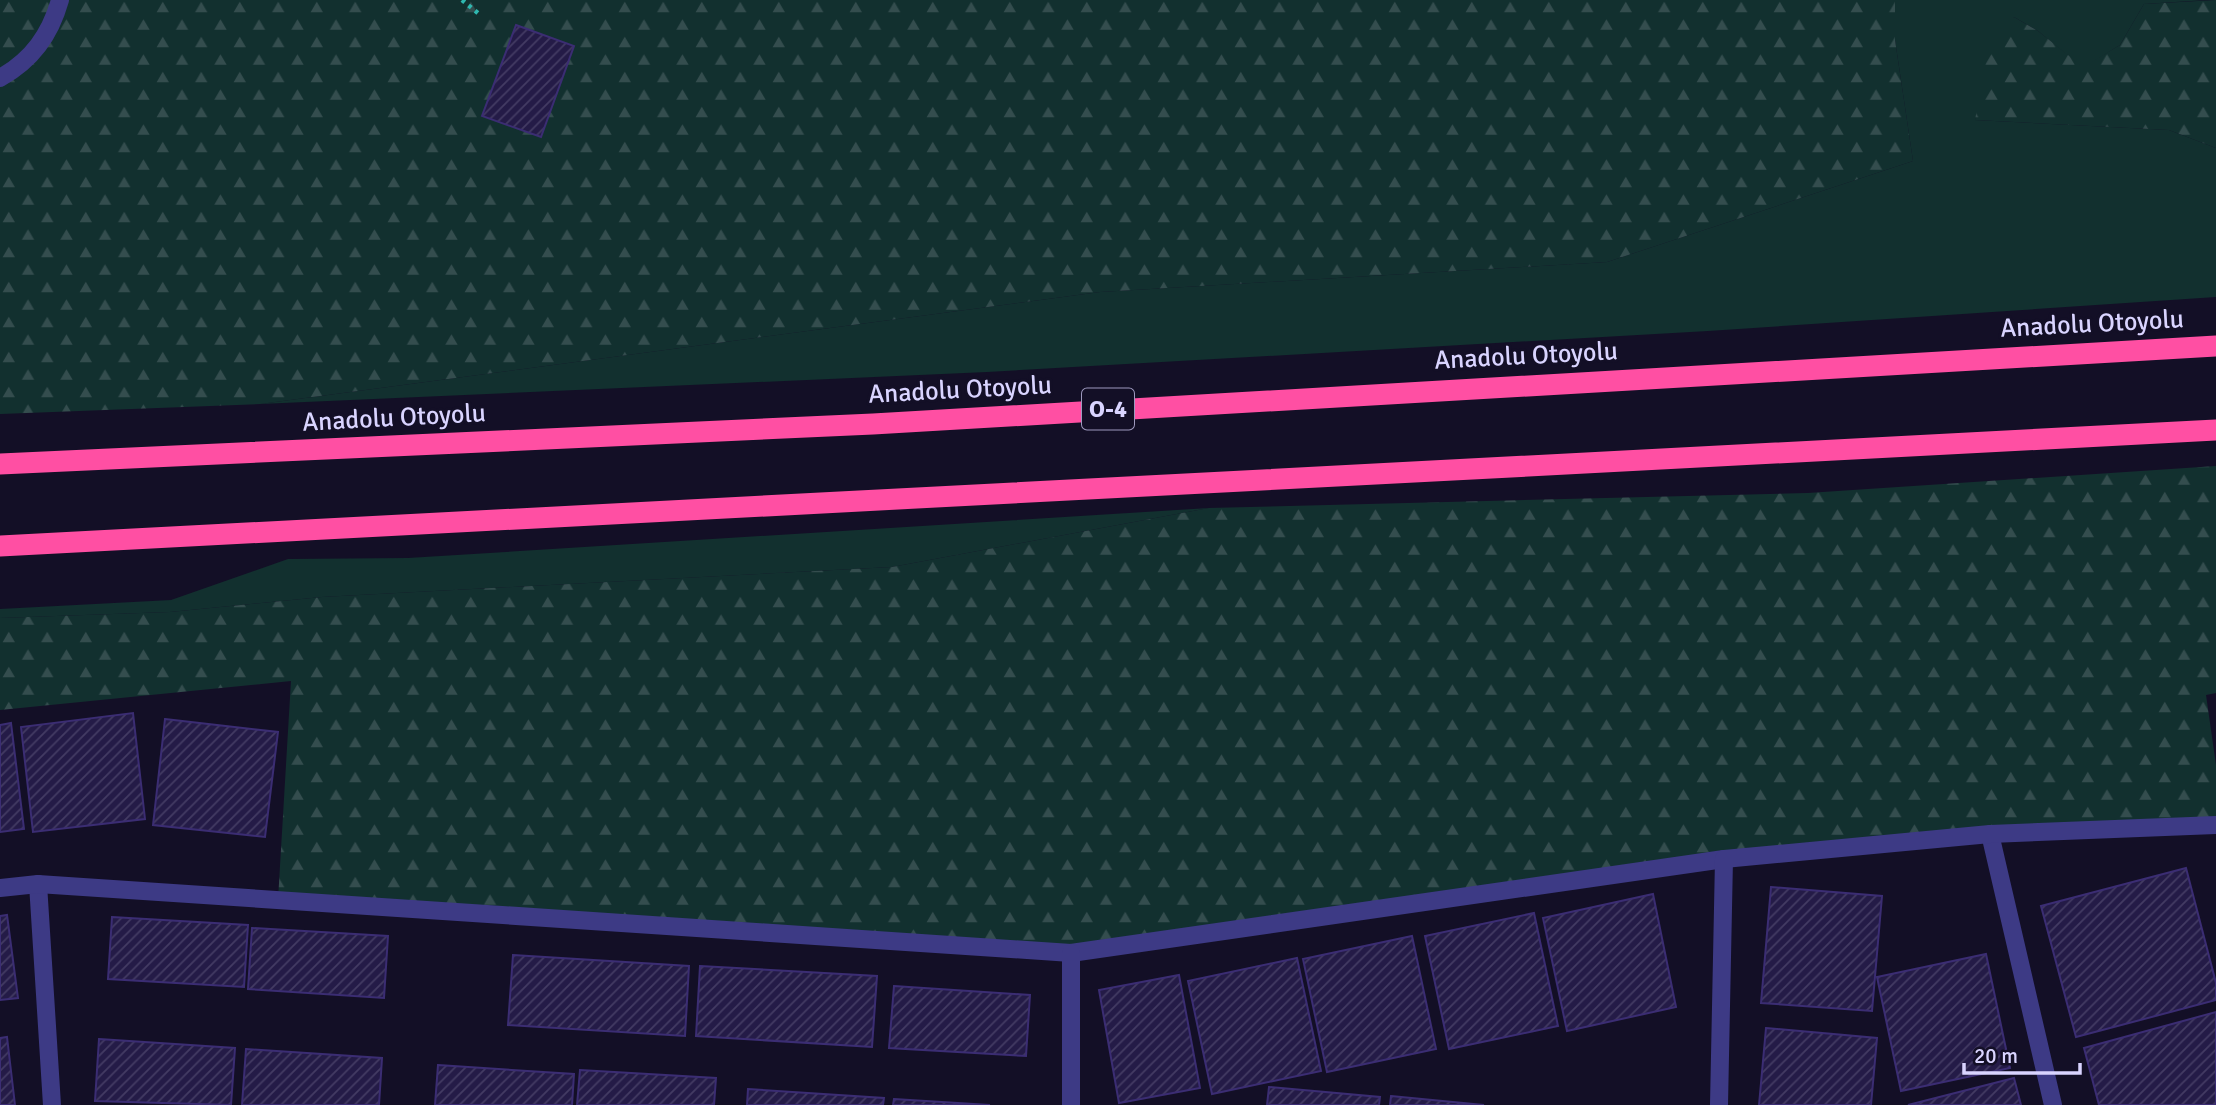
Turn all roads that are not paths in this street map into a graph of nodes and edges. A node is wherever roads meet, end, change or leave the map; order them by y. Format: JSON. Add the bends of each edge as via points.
{"nodes":[{"id":1,"x":61,"y":0,"type":"edge"},
{"id":2,"x":0,"y":78,"type":"edge"},
{"id":3,"x":2216,"y":346,"type":"edge"},
{"id":4,"x":2216,"y":430,"type":"edge"},
{"id":5,"x":0,"y":464,"type":"edge"},
{"id":6,"x":0,"y":546,"type":"edge"},
{"id":7,"x":2216,"y":825,"type":"edge"},
{"id":8,"x":1990,"y":834,"type":"junction"},
{"id":9,"x":1724,"y":859,"type":"junction"},
{"id":10,"x":38,"y":884,"type":"junction"},
{"id":11,"x":0,"y":887,"type":"edge"},
{"id":12,"x":1071,"y":953,"type":"junction"},
{"id":13,"x":52,"y":1105,"type":"edge"},
{"id":14,"x":1071,"y":1105,"type":"edge"},
{"id":15,"x":1719,"y":1105,"type":"edge"},
{"id":16,"x":2053,"y":1105,"type":"edge"}],
"edges":[{"from":1,"to":2,"type":"street","via":[[46,36],[22,65]]},
{"from":3,"to":5,"type":"highway","name":"Anadolu Otoyolu","number":"O-4","via":[[873,424]]},
{"from":4,"to":6,"type":"highway"},
{"from":7,"to":8,"type":"street"},
{"from":8,"to":9,"type":"street"},
{"from":8,"to":16,"type":"street"},
{"from":9,"to":12,"type":"street"},
{"from":9,"to":15,"type":"street"},
{"from":10,"to":11,"type":"street"},
{"from":10,"to":12,"type":"street"},
{"from":10,"to":13,"type":"street"},
{"from":12,"to":14,"type":"street"}]}
